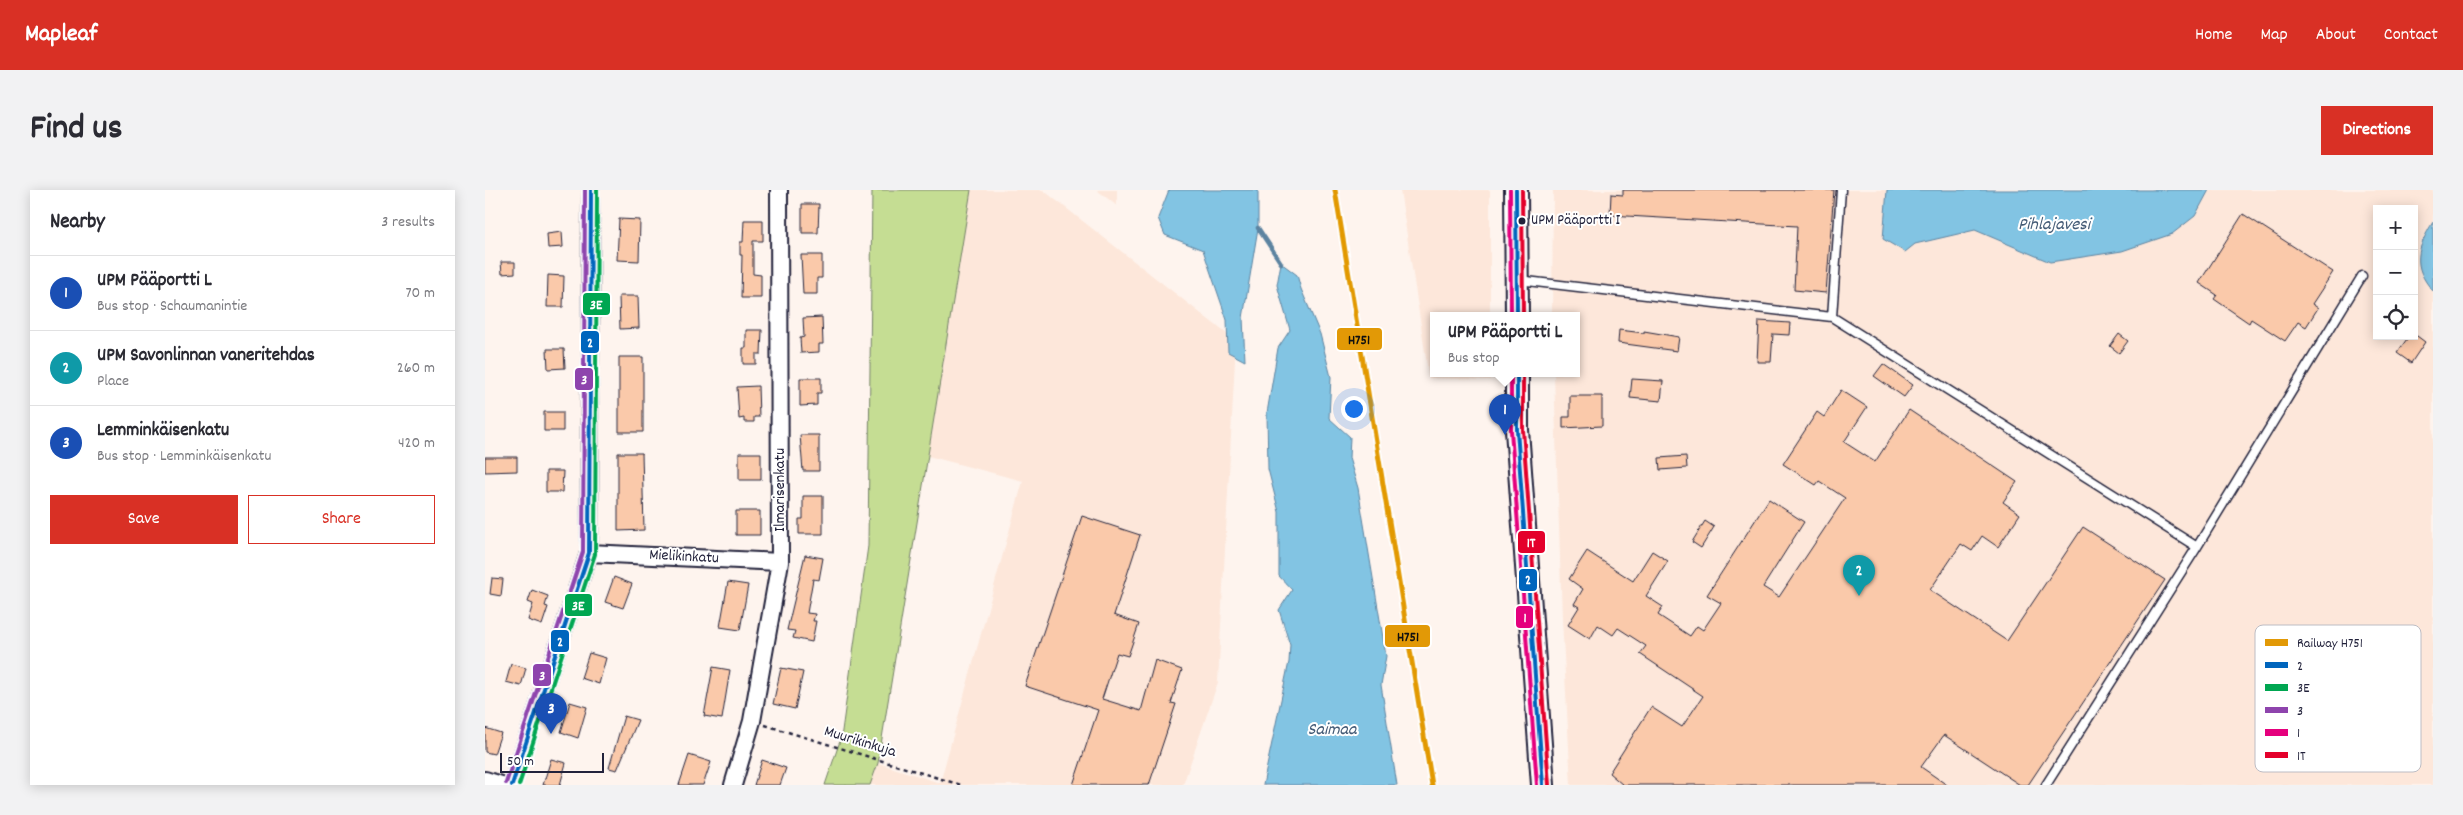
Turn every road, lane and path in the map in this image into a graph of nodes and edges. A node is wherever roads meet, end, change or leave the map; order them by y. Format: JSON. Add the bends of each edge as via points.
{"nodes":[{"id":1,"x":591,"y":190,"type":"edge"},
{"id":2,"x":779,"y":190,"type":"edge"},
{"id":3,"x":1516,"y":190,"type":"edge"},
{"id":4,"x":1841,"y":190,"type":"edge"},
{"id":5,"x":2362,"y":276,"type":"dead end"},
{"id":6,"x":1516,"y":280,"type":"junction"},
{"id":7,"x":1517,"y":312,"type":"edge"},
{"id":8,"x":1832,"y":317,"type":"junction"},
{"id":9,"x":1517,"y":377,"type":"edge"},
{"id":10,"x":2197,"y":547,"type":"junction"},
{"id":11,"x":589,"y":553,"type":"junction"},
{"id":12,"x":780,"y":562,"type":"junction"},
{"id":13,"x":752,"y":721,"type":"junction"},
{"id":14,"x":485,"y":780,"type":"edge"},
{"id":15,"x":501,"y":785,"type":"edge"},
{"id":16,"x":512,"y":785,"type":"edge"},
{"id":17,"x":733,"y":785,"type":"edge"},
{"id":18,"x":961,"y":785,"type":"edge"},
{"id":19,"x":1543,"y":785,"type":"edge"},
{"id":20,"x":2046,"y":785,"type":"edge"}],
"edges":[{"from":1,"to":11,"type":"street"},
{"from":2,"to":12,"type":"street","name":"Ilmarisenkatu"},
{"from":3,"to":6,"type":"street"},
{"from":4,"to":8,"type":"lane"},
{"from":5,"to":10,"type":"lane"},
{"from":6,"to":7,"type":"street"},
{"from":6,"to":8,"type":"lane"},
{"from":8,"to":10,"type":"lane"},
{"from":9,"to":19,"type":"street","via":[[1517,430]]},
{"from":10,"to":20,"type":"lane"},
{"from":11,"to":12,"type":"street","name":"Mielikinkatu"},
{"from":11,"to":16,"type":"street"},
{"from":12,"to":13,"type":"street","name":"Ilmarisenkatu"},
{"from":13,"to":17,"type":"street","name":"Ilmarisenkatu"},
{"from":13,"to":18,"type":"path","name":"Muurikinkuja"},
{"from":14,"to":15,"type":"street"}]}
